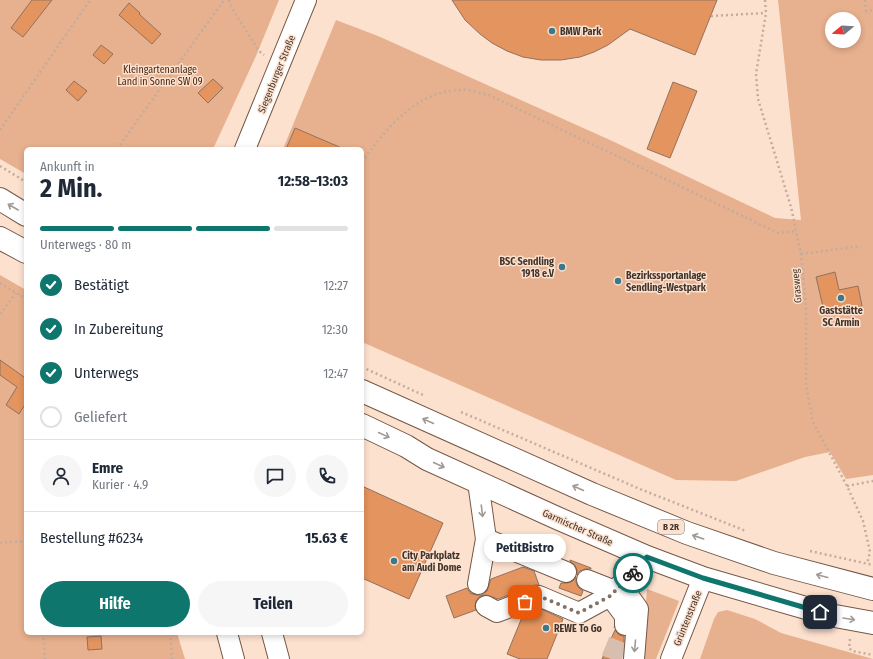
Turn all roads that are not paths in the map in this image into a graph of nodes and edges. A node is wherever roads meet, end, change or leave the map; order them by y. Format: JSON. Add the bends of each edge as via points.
{"nodes":[{"id":1,"x":306,"y":0,"type":"edge"},
{"id":2,"x":246,"y":147,"type":"edge"},
{"id":3,"x":0,"y":199,"type":"edge"},
{"id":4,"x":24,"y":214,"type":"edge"},
{"id":5,"x":0,"y":238,"type":"edge"},
{"id":6,"x":24,"y":251,"type":"edge"},
{"id":7,"x":364,"y":392,"type":"edge"},
{"id":8,"x":364,"y":426,"type":"edge"},
{"id":9,"x":478,"y":482,"type":"junction"},
{"id":10,"x":486,"y":539,"type":"junction"},
{"id":11,"x":647,"y":557,"type":"junction"},
{"id":12,"x":566,"y":572,"type":"dead end"},
{"id":13,"x":703,"y":578,"type":"junction"},
{"id":14,"x":587,"y":580,"type":"dead end"},
{"id":15,"x":868,"y":580,"type":"edge"},
{"id":16,"x":478,"y":584,"type":"dead end"},
{"id":17,"x":615,"y":591,"type":"junction"},
{"id":18,"x":486,"y":606,"type":"dead end"},
{"id":19,"x":873,"y":623,"type":"edge"},
{"id":20,"x":625,"y":625,"type":"tunnel mouth"},
{"id":21,"x":228,"y":635,"type":"edge"},
{"id":22,"x":273,"y":635,"type":"edge"},
{"id":23,"x":234,"y":659,"type":"edge"},
{"id":24,"x":279,"y":659,"type":"edge"},
{"id":25,"x":634,"y":659,"type":"edge"},
{"id":26,"x":672,"y":659,"type":"edge"}],
"edges":[{"from":1,"to":2,"type":"street","name":"Siegenburger Straße"},
{"from":4,"to":3,"type":"highway","one_way":true},
{"from":5,"to":6,"type":"highway"},
{"from":15,"to":7,"type":"highway","number":"B 2R","one_way":true,"via":[[774,563],[687,533],[647,518]]},
{"from":8,"to":9,"type":"highway","name":"Garmischer Straße","one_way":true},
{"from":9,"to":10,"type":"street","one_way":true},
{"from":9,"to":11,"type":"highway","name":"Garmischer Straße"},
{"from":10,"to":12,"type":"street"},
{"from":10,"to":16,"type":"street"},
{"from":11,"to":13,"type":"highway","name":"Garmischer Straße"},
{"from":11,"to":17,"type":"street"},
{"from":13,"to":19,"type":"highway","name":"Garmischer Straße","one_way":true,"via":[[835,616]]},
{"from":13,"to":26,"type":"street","name":"Grüntenstraße"},
{"from":14,"to":17,"type":"street"},
{"from":17,"to":18,"type":"street","via":[[579,613],[539,596],[497,612]]},
{"from":17,"to":20,"type":"street","via":[[625,616]]},
{"from":17,"to":25,"type":"street","one_way":true,"via":[[638,609]]},
{"from":21,"to":23,"type":"street"},
{"from":22,"to":24,"type":"street"}]}
